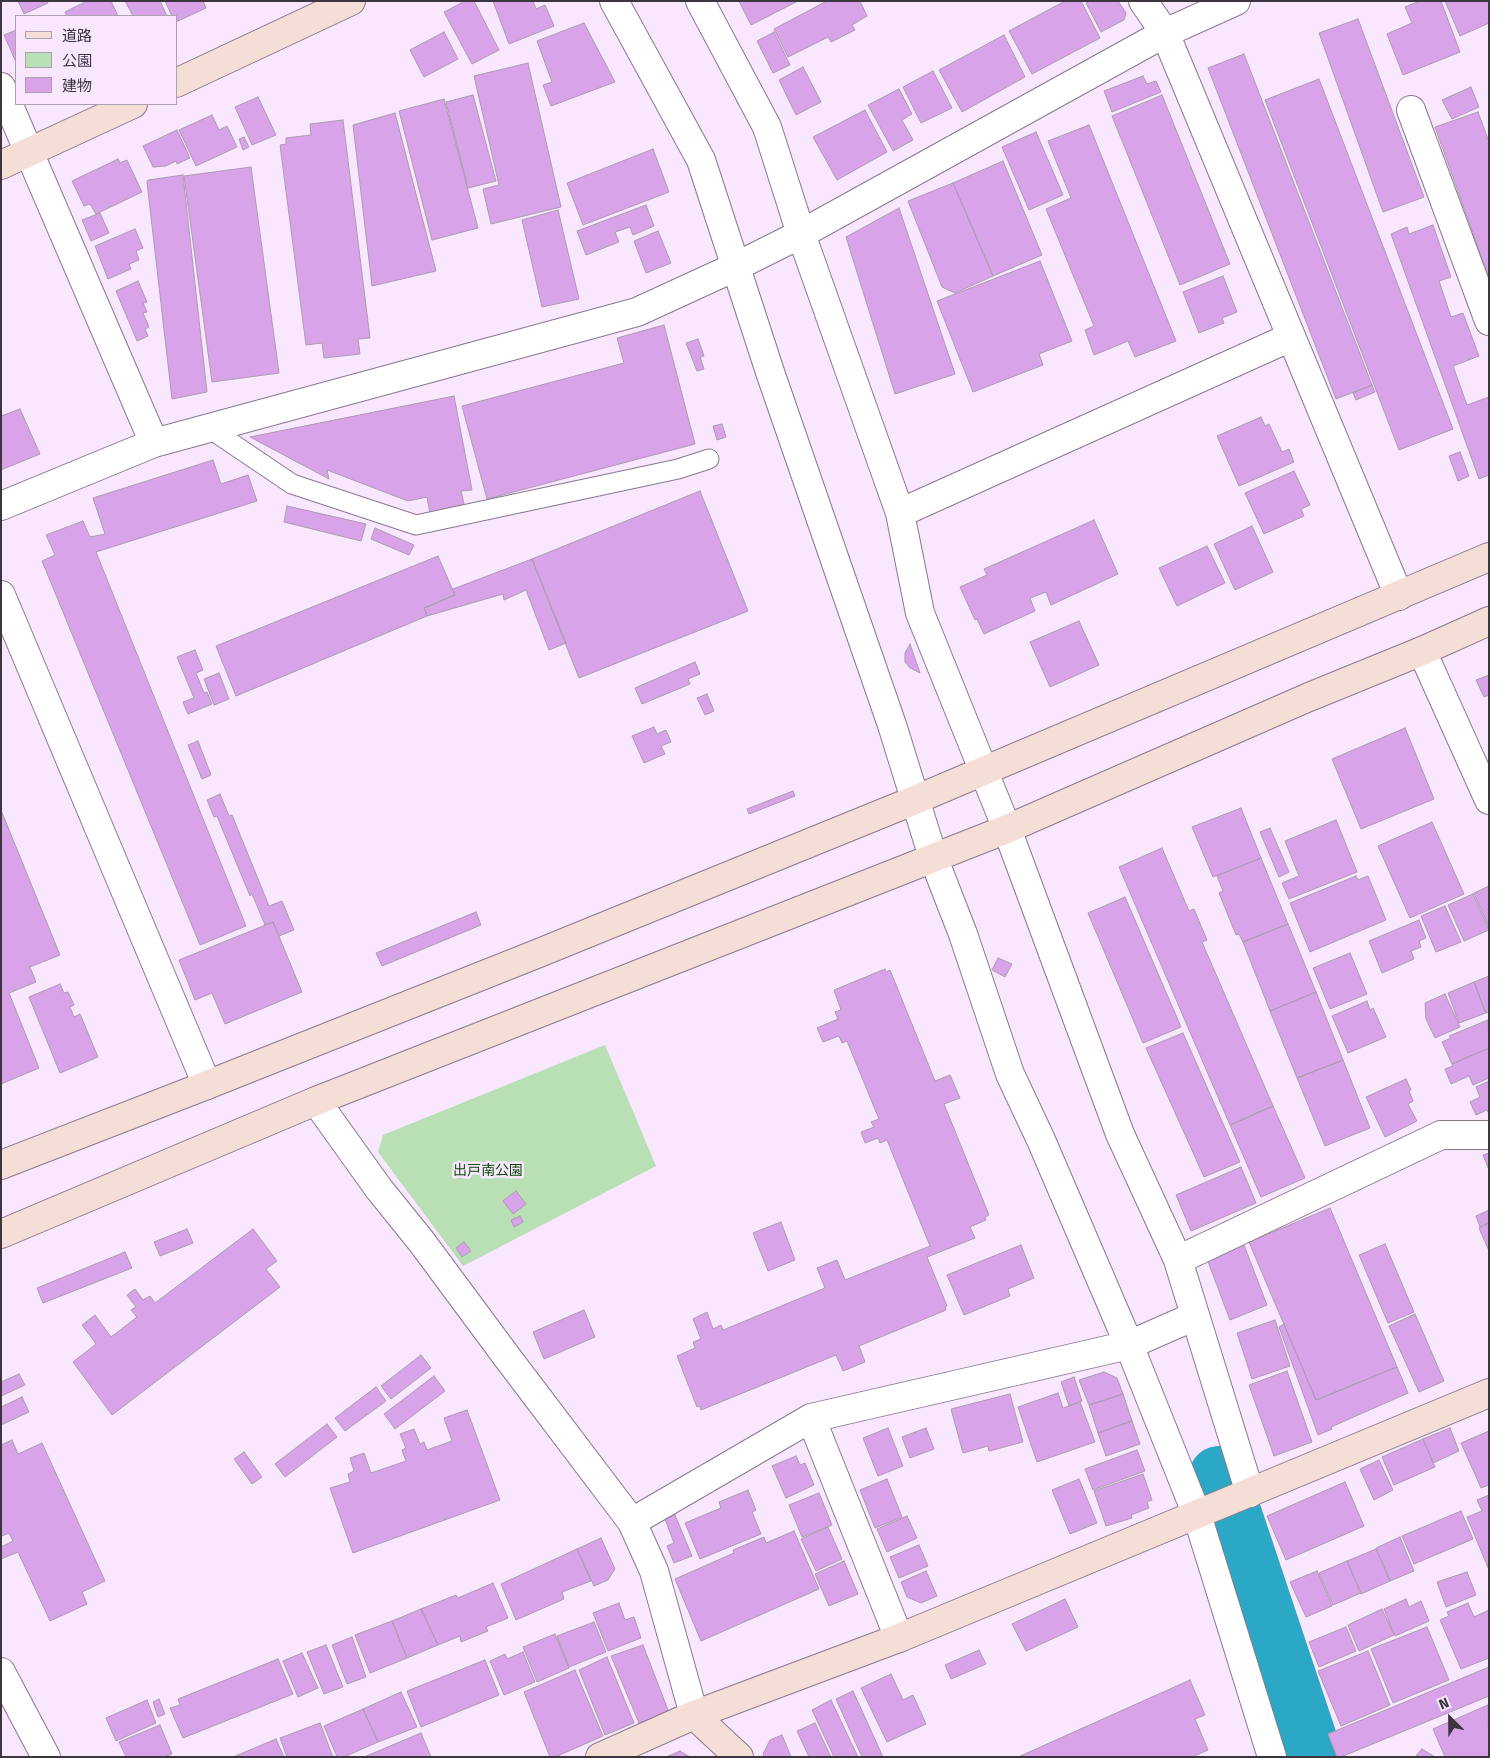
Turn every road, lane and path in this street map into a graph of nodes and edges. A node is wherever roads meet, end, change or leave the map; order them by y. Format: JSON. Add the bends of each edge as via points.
{"nodes":[{"id":1,"x":351,"y":1,"type":"edge"},
{"id":2,"x":614,"y":1,"type":"edge"},
{"id":3,"x":700,"y":1,"type":"edge"},
{"id":4,"x":1143,"y":1,"type":"edge"},
{"id":5,"x":1236,"y":1,"type":"edge"},
{"id":6,"x":1165,"y":33,"type":"junction"},
{"id":7,"x":178,"y":82,"type":"edge"},
{"id":8,"x":1,"y":87,"type":"edge"},
{"id":9,"x":131,"y":105,"type":"edge"},
{"id":10,"x":1411,"y":110,"type":"dead end"},
{"id":11,"x":29,"y":153,"type":"junction"},
{"id":12,"x":1,"y":165,"type":"edge"},
{"id":13,"x":801,"y":234,"type":"junction"},
{"id":14,"x":735,"y":267,"type":"junction"},
{"id":15,"x":1489,"y":321,"type":"edge"},
{"id":16,"x":1291,"y":337,"type":"junction"},
{"id":17,"x":209,"y":428,"type":"junction"},
{"id":18,"x":154,"y":443,"type":"junction"},
{"id":19,"x":709,"y":458,"type":"dead end"},
{"id":20,"x":1,"y":506,"type":"edge"},
{"id":21,"x":900,"y":512,"type":"junction"},
{"id":22,"x":1489,"y":557,"type":"edge"},
{"id":23,"x":1,"y":595,"type":"edge"},
{"id":24,"x":1399,"y":596,"type":"junction"},
{"id":25,"x":1489,"y":622,"type":"edge"},
{"id":26,"x":1422,"y":651,"type":"junction"},
{"id":27,"x":984,"y":771,"type":"junction"},
{"id":28,"x":914,"y":800,"type":"junction"},
{"id":29,"x":1489,"y":800,"type":"edge"},
{"id":30,"x":1007,"y":829,"type":"junction"},
{"id":31,"x":933,"y":858,"type":"junction"},
{"id":32,"x":207,"y":1086,"type":"junction"},
{"id":33,"x":316,"y":1101,"type":"junction"},
{"id":34,"x":1489,"y":1135,"type":"edge"},
{"id":35,"x":1,"y":1165,"type":"edge"},
{"id":36,"x":1,"y":1234,"type":"edge"},
{"id":37,"x":1178,"y":1260,"type":"junction"},
{"id":38,"x":1196,"y":1316,"type":"junction"},
{"id":39,"x":1129,"y":1345,"type":"junction"},
{"id":40,"x":1489,"y":1393,"type":"edge"},
{"id":41,"x":811,"y":1418,"type":"junction"},
{"id":42,"x":1250,"y":1493,"type":"junction"},
{"id":43,"x":1197,"y":1515,"type":"junction"},
{"id":44,"x":632,"y":1522,"type":"junction"},
{"id":45,"x":899,"y":1638,"type":"junction"},
{"id":46,"x":1,"y":1672,"type":"edge"},
{"id":47,"x":694,"y":1715,"type":"junction"},
{"id":48,"x":46,"y":1757,"type":"edge"},
{"id":49,"x":600,"y":1757,"type":"edge"},
{"id":50,"x":739,"y":1757,"type":"edge"},
{"id":51,"x":1272,"y":1757,"type":"edge"}],
"edges":[{"from":1,"to":7,"type":"street"},
{"from":2,"to":14,"type":"street","via":[[701,160]]},
{"from":3,"to":13,"type":"street","via":[[767,127]]},
{"from":4,"to":6,"type":"street"},
{"from":5,"to":6,"type":"street"},
{"from":6,"to":13,"type":"street"},
{"from":6,"to":16,"type":"street"},
{"from":8,"to":11,"type":"street"},
{"from":9,"to":11,"type":"street"},
{"from":10,"to":15,"type":"street"},
{"from":11,"to":12,"type":"street"},
{"from":11,"to":18,"type":"street"},
{"from":13,"to":14,"type":"street"},
{"from":13,"to":21,"type":"street"},
{"from":14,"to":17,"type":"street","via":[[637,312]]},
{"from":14,"to":28,"type":"street","via":[[892,725]]},
{"from":16,"to":21,"type":"street"},
{"from":16,"to":24,"type":"street"},
{"from":17,"to":18,"type":"street"},
{"from":17,"to":19,"type":"lane","via":[[292,484],[416,525],[678,469]]},
{"from":18,"to":20,"type":"street"},
{"from":21,"to":27,"type":"street","via":[[920,613]]},
{"from":22,"to":24,"type":"street"},
{"from":23,"to":32,"type":"street"},
{"from":24,"to":27,"type":"street"},
{"from":25,"to":26,"type":"street"},
{"from":26,"to":29,"type":"street"},
{"from":26,"to":30,"type":"street"},
{"from":27,"to":28,"type":"street"},
{"from":27,"to":30,"type":"street"},
{"from":28,"to":31,"type":"street"},
{"from":28,"to":32,"type":"street"},
{"from":30,"to":31,"type":"street"},
{"from":30,"to":37,"type":"street","via":[[1120,1134]]},
{"from":31,"to":33,"type":"street"},
{"from":31,"to":39,"type":"street","via":[[963,934],[1010,1074]]},
{"from":32,"to":35,"type":"street"},
{"from":33,"to":36,"type":"street"},
{"from":33,"to":44,"type":"street"},
{"from":34,"to":37,"type":"street","via":[[1441,1135]]},
{"from":37,"to":38,"type":"street"},
{"from":38,"to":39,"type":"street"},
{"from":38,"to":42,"type":"street"},
{"from":39,"to":41,"type":"street"},
{"from":39,"to":43,"type":"street"},
{"from":40,"to":42,"type":"street"},
{"from":41,"to":44,"type":"street"},
{"from":41,"to":45,"type":"street"},
{"from":42,"to":43,"type":"street"},
{"from":43,"to":45,"type":"street"},
{"from":43,"to":51,"type":"street"},
{"from":44,"to":47,"type":"street","via":[[654,1571]]},
{"from":45,"to":47,"type":"street"},
{"from":46,"to":48,"type":"street"},
{"from":47,"to":49,"type":"street"},
{"from":47,"to":50,"type":"street"}]}
